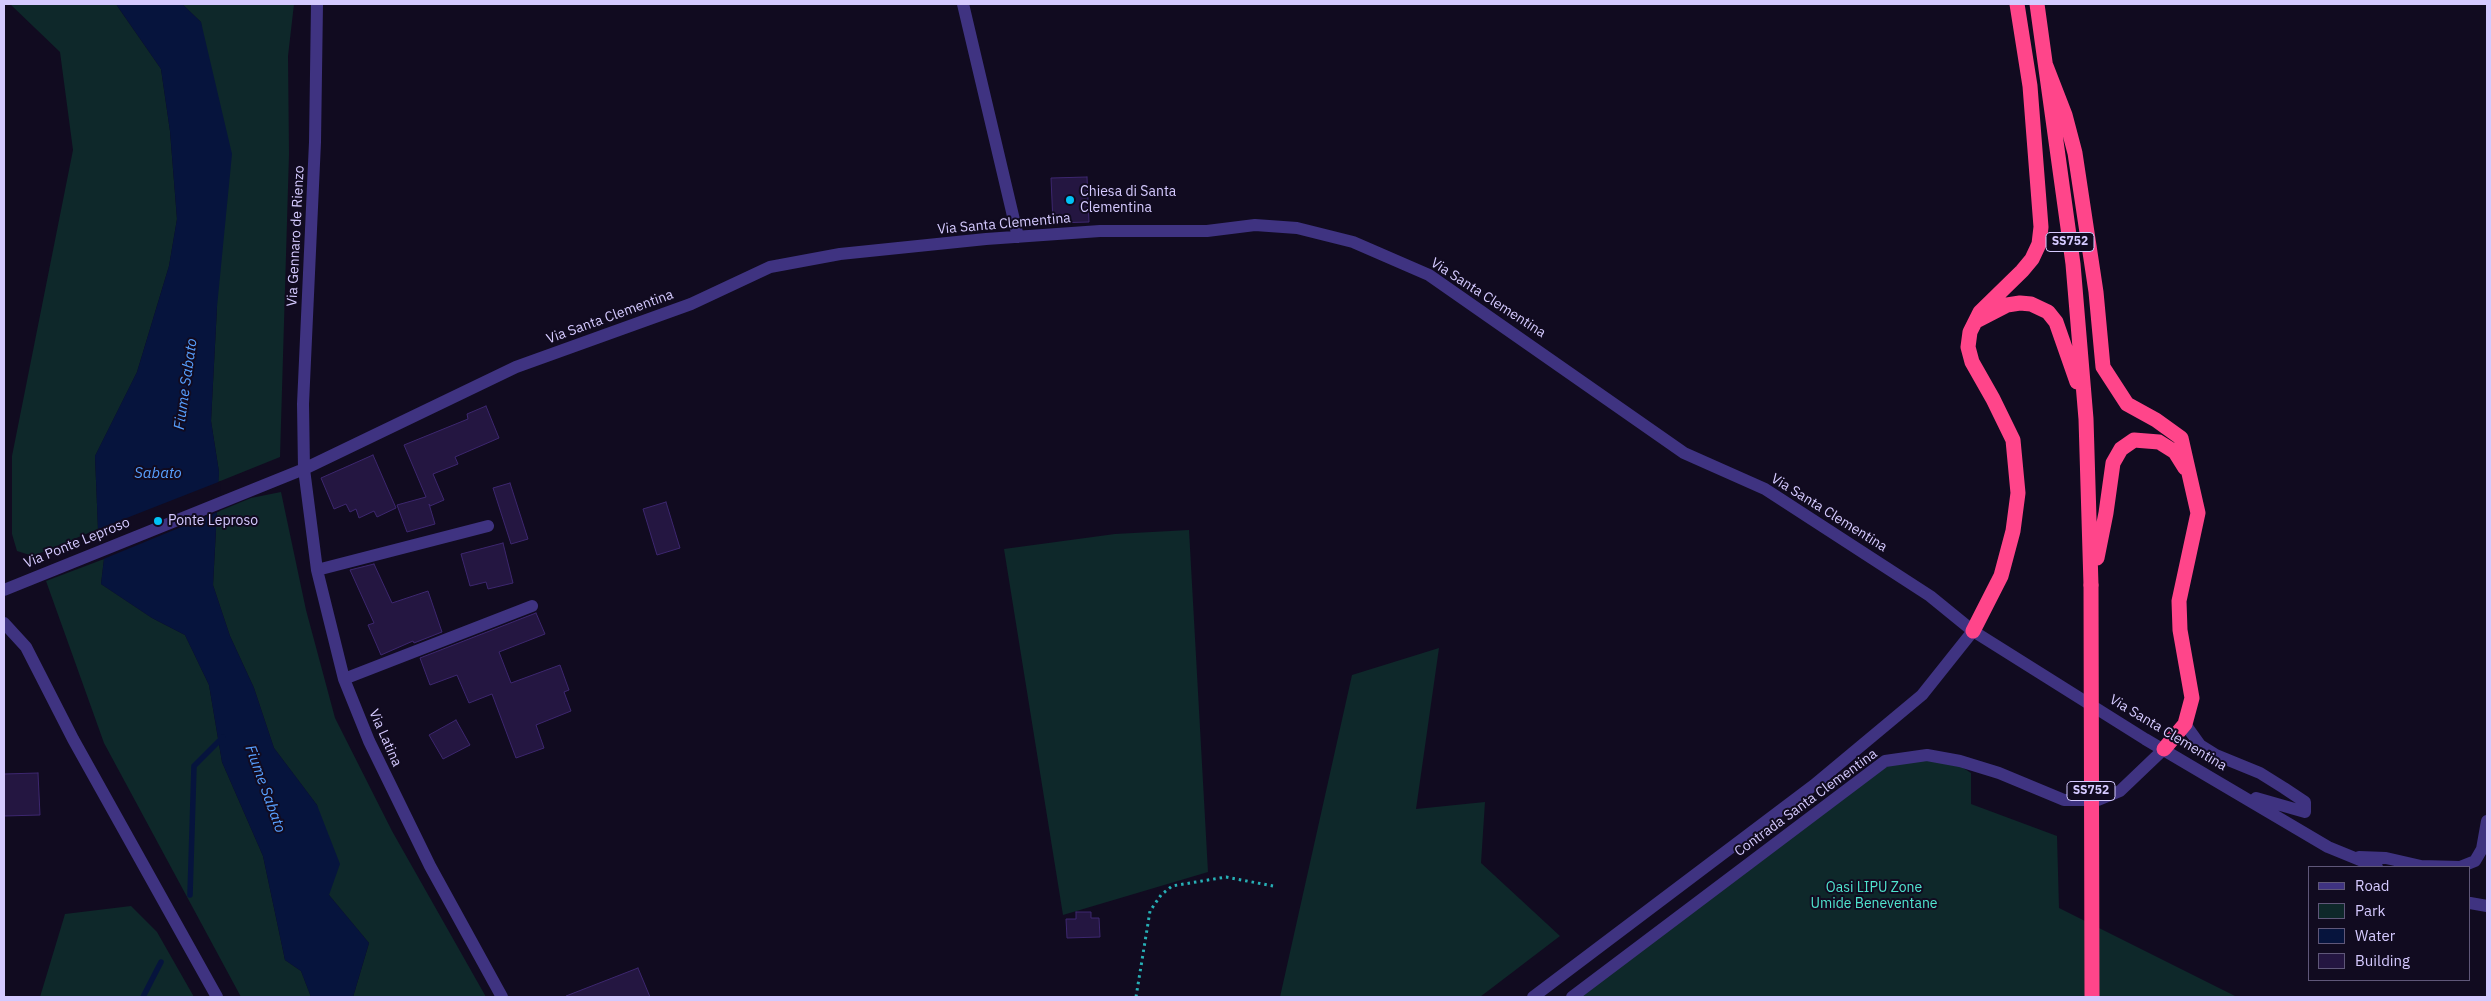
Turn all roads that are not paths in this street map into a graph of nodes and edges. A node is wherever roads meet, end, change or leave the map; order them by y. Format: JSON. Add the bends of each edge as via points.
{"nodes":[{"id":1,"x":317,"y":4,"type":"edge"},
{"id":2,"x":963,"y":4,"type":"edge"},
{"id":3,"x":2017,"y":4,"type":"edge"},
{"id":4,"x":2037,"y":4,"type":"edge"},
{"id":5,"x":2046,"y":66,"type":"junction"},
{"id":6,"x":1018,"y":237,"type":"junction"},
{"id":7,"x":1975,"y":322,"type":"junction"},
{"id":8,"x":2086,"y":419,"type":"junction"},
{"id":9,"x":304,"y":469,"type":"junction"},
{"id":10,"x":274,"y":480,"type":"joint"},
{"id":11,"x":2192,"y":483,"type":"junction"},
{"id":12,"x":488,"y":526,"type":"dead end"},
{"id":13,"x":317,"y":570,"type":"junction"},
{"id":14,"x":2091,"y":585,"type":"junction"},
{"id":15,"x":4,"y":590,"type":"edge"},
{"id":16,"x":532,"y":606,"type":"dead end"},
{"id":17,"x":4,"y":622,"type":"edge"},
{"id":18,"x":1973,"y":631,"type":"junction"},
{"id":19,"x":344,"y":679,"type":"junction"},
{"id":20,"x":2185,"y":724,"type":"junction"},
{"id":21,"x":2164,"y":749,"type":"junction"},
{"id":22,"x":2239,"y":793,"type":"junction"},
{"id":23,"x":2487,"y":821,"type":"edge"},
{"id":24,"x":2351,"y":857,"type":"junction"},
{"id":25,"x":2374,"y":866,"type":"edge"},
{"id":26,"x":2420,"y":866,"type":"edge"},
{"id":27,"x":2462,"y":866,"type":"edge"},
{"id":28,"x":2471,"y":903,"type":"edge"},
{"id":29,"x":2487,"y":906,"type":"edge"},
{"id":30,"x":218,"y":997,"type":"edge"},
{"id":31,"x":502,"y":997,"type":"edge"},
{"id":32,"x":1533,"y":997,"type":"edge"},
{"id":33,"x":1572,"y":997,"type":"edge"},
{"id":34,"x":2092,"y":997,"type":"edge"}],
"edges":[{"from":1,"to":9,"type":"street","name":"Via Gennaro de Rienzo","via":[[316,142],[303,404]]},
{"from":2,"to":6,"type":"street"},
{"from":3,"to":7,"type":"highway","via":[[2030,86],[2041,227],[2039,244],[2022,271],[1987,303]]},
{"from":4,"to":5,"type":"highway","number":"SS752"},
{"from":5,"to":8,"type":"highway","number":"SS752","via":[[2073,264]]},
{"from":5,"to":11,"type":"highway","via":[[2075,153],[2104,367],[2127,404],[2181,438]]},
{"from":6,"to":9,"type":"street","name":"Via Santa Clementina","via":[[840,254],[770,267],[691,304],[516,367]]},
{"from":6,"to":18,"type":"street","name":"Via Santa Clementina","via":[[1100,231],[1207,231],[1255,225],[1297,228],[1352,242],[1429,275],[1684,453],[1764,489],[1930,596]]},
{"from":7,"to":8,"type":"highway","via":[[2007,304],[2020,302],[2048,312],[2056,322]]},
{"from":7,"to":18,"type":"highway","via":[[1968,347],[1972,362],[2013,440],[2018,493],[2013,531],[2001,576]]},
{"from":8,"to":14,"type":"highway","number":"SS752"},
{"from":9,"to":10,"type":"street","name":"Via Santa Clementina"},
{"from":9,"to":13,"type":"street","name":"Via Latina"},
{"from":10,"to":15,"type":"street","name":"Via Ponte Leproso"},
{"from":11,"to":14,"type":"highway","via":[[2182,461],[2166,445],[2150,440],[2134,440],[2126,444],[2113,462]]},
{"from":11,"to":20,"type":"highway","via":[[2198,513],[2179,600],[2180,630],[2192,698]]},
{"from":12,"to":13,"type":"street"},
{"from":13,"to":19,"type":"street","name":"Via Latina"},
{"from":14,"to":34,"type":"highway","number":"SS752","bridge":true},
{"from":16,"to":19,"type":"street"},
{"from":17,"to":30,"type":"street","via":[[26,647],[73,739]]},
{"from":18,"to":21,"type":"street","name":"Via Santa Clementina"},
{"from":18,"to":32,"type":"street","name":"Contrada Santa Clementina","via":[[1922,695],[1814,785]]},
{"from":19,"to":31,"type":"street","name":"Via Latina","via":[[369,741],[426,858]]},
{"from":20,"to":21,"type":"highway"},
{"from":20,"to":22,"type":"street","via":[[2200,745],[2216,756],[2260,773],[2284,788],[2306,802],[2306,812]]},
{"from":21,"to":22,"type":"street","name":"Via Santa Clementina"},
{"from":21,"to":33,"type":"street","name":"Contrada Santa Clementina","via":[[2120,791],[2098,800],[2064,800],[1960,761],[1927,755],[1885,761]]},
{"from":22,"to":24,"type":"street","name":"Via Santa Clementina","via":[[2328,847]]},
{"from":23,"to":27,"type":"street","name":"Via Santa Clementina","via":[[2482,849],[2475,861]]},
{"from":24,"to":25,"type":"street","name":"Via Santa Clementina"},
{"from":24,"to":26,"type":"street","name":"Via Santa Clementina","via":[[2386,858]]},
{"from":28,"to":29,"type":"street"}]}
